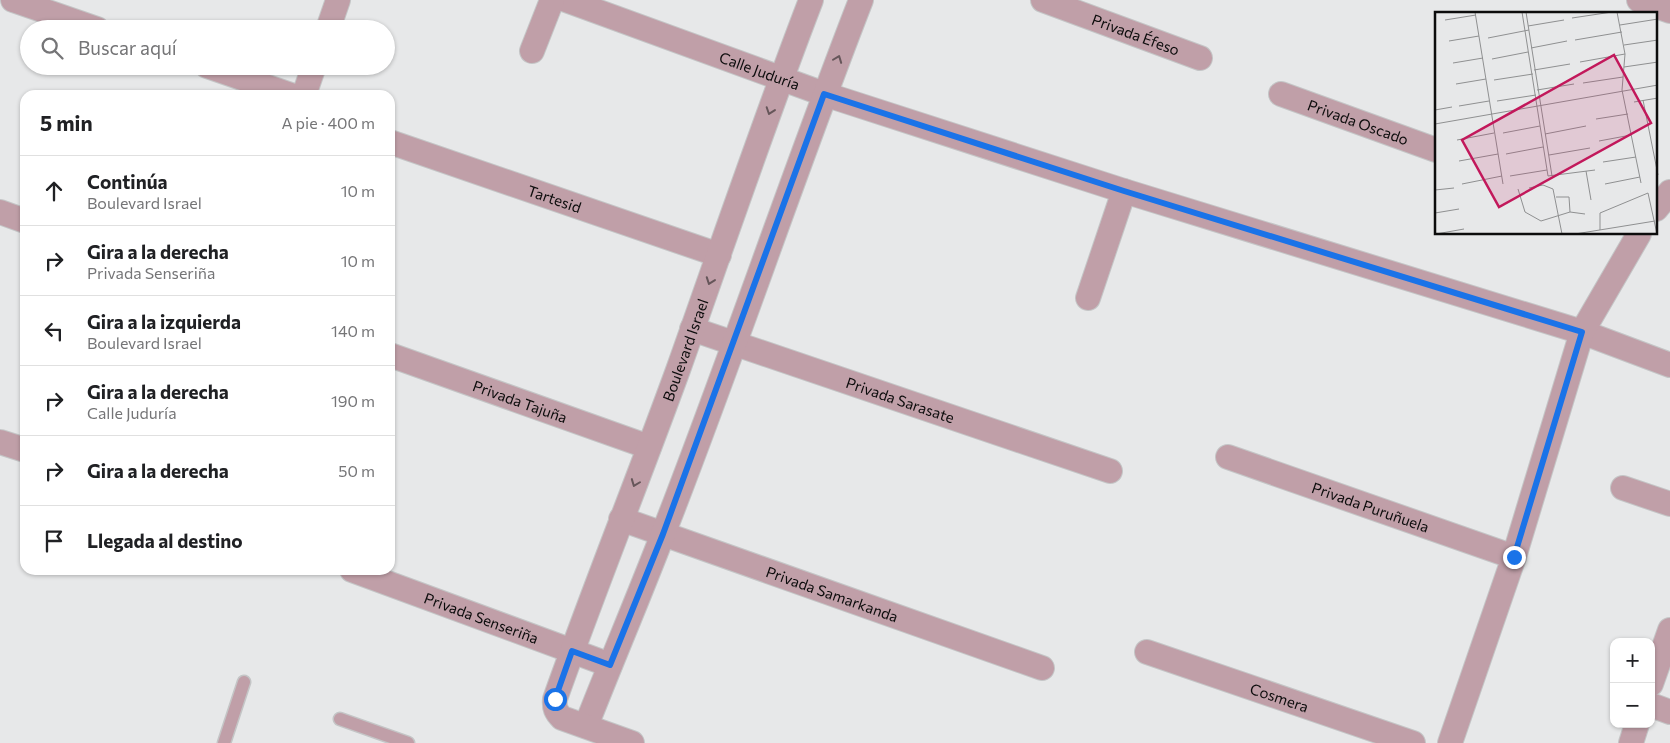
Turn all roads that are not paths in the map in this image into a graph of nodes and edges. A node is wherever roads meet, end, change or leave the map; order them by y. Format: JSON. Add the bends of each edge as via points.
{"nodes":[{"id":1,"x":13,"y":0,"type":"edge"},
{"id":2,"x":338,"y":0,"type":"edge"},
{"id":3,"x":552,"y":0,"type":"edge"},
{"id":4,"x":566,"y":0,"type":"edge"},
{"id":5,"x":811,"y":0,"type":"edge"},
{"id":6,"x":861,"y":0,"type":"edge"},
{"id":7,"x":1043,"y":0,"type":"edge"},
{"id":8,"x":1639,"y":0,"type":"edge"},
{"id":9,"x":1670,"y":11,"type":"edge"},
{"id":10,"x":71,"y":20,"type":"edge"},
{"id":11,"x":331,"y":20,"type":"edge"},
{"id":12,"x":532,"y":51,"type":"dead end"},
{"id":13,"x":1200,"y":58,"type":"dead end"},
{"id":14,"x":233,"y":75,"type":"edge"},
{"id":15,"x":311,"y":75,"type":"edge"},
{"id":16,"x":781,"y":78,"type":"junction"},
{"id":17,"x":277,"y":90,"type":"edge"},
{"id":18,"x":306,"y":90,"type":"edge"},
{"id":19,"x":824,"y":94,"type":"junction"},
{"id":20,"x":1281,"y":94,"type":"dead end"},
{"id":21,"x":395,"y":144,"type":"edge"},
{"id":22,"x":1435,"y":150,"type":"edge"},
{"id":23,"x":1124,"y":191,"type":"junction"},
{"id":24,"x":1670,"y":192,"type":"edge"},
{"id":25,"x":1658,"y":207,"type":"edge"},
{"id":26,"x":0,"y":212,"type":"edge"},
{"id":27,"x":20,"y":219,"type":"edge"},
{"id":28,"x":1638,"y":235,"type":"edge"},
{"id":29,"x":719,"y":255,"type":"junction"},
{"id":30,"x":1088,"y":298,"type":"dead end"},
{"id":31,"x":692,"y":328,"type":"junction"},
{"id":32,"x":1582,"y":332,"type":"junction"},
{"id":33,"x":735,"y":342,"type":"junction"},
{"id":34,"x":395,"y":357,"type":"edge"},
{"id":35,"x":1670,"y":365,"type":"edge"},
{"id":36,"x":0,"y":442,"type":"edge"},
{"id":37,"x":649,"y":447,"type":"junction"},
{"id":38,"x":20,"y":448,"type":"edge"},
{"id":39,"x":1228,"y":457,"type":"dead end"},
{"id":40,"x":1110,"y":471,"type":"dead end"},
{"id":41,"x":1623,"y":488,"type":"dead end"},
{"id":42,"x":1670,"y":504,"type":"edge"},
{"id":43,"x":621,"y":519,"type":"junction"},
{"id":44,"x":663,"y":534,"type":"junction"},
{"id":45,"x":1514,"y":557,"type":"junction"},
{"id":46,"x":366,"y":575,"type":"edge"},
{"id":47,"x":1670,"y":630,"type":"edge"},
{"id":48,"x":572,"y":651,"type":"junction"},
{"id":49,"x":1147,"y":652,"type":"dead end"},
{"id":50,"x":610,"y":665,"type":"junction"},
{"id":51,"x":1042,"y":668,"type":"dead end"},
{"id":52,"x":244,"y":682,"type":"dead end"},
{"id":53,"x":1651,"y":683,"type":"edge"},
{"id":54,"x":1655,"y":706,"type":"edge"},
{"id":55,"x":1670,"y":712,"type":"edge"},
{"id":56,"x":340,"y":720,"type":"dead end"},
{"id":57,"x":586,"y":726,"type":"junction"},
{"id":58,"x":1637,"y":728,"type":"edge"},
{"id":59,"x":626,"y":742,"type":"edge"},
{"id":60,"x":224,"y":743,"type":"edge"},
{"id":61,"x":408,"y":743,"type":"edge"},
{"id":62,"x":1413,"y":743,"type":"edge"},
{"id":63,"x":1450,"y":743,"type":"edge"},
{"id":64,"x":1631,"y":743,"type":"edge"}],
"edges":[{"from":1,"to":10,"type":"street"},
{"from":2,"to":11,"type":"street"},
{"from":3,"to":12,"type":"street"},
{"from":4,"to":16,"type":"street","name":"Calle Juduría"},
{"from":5,"to":16,"type":"street","name":"Boulevard Israel"},
{"from":19,"to":6,"type":"street","one_way":true},
{"from":7,"to":13,"type":"street","name":"Privada Éfeso"},
{"from":8,"to":9,"type":"street"},
{"from":14,"to":17,"type":"street"},
{"from":15,"to":18,"type":"street"},
{"from":16,"to":19,"type":"street","name":"Calle Juduría"},
{"from":16,"to":29,"type":"street","name":"Boulevard Israel","one_way":true},
{"from":19,"to":23,"type":"street","name":"Calle Juduría"},
{"from":19,"to":33,"type":"street"},
{"from":20,"to":22,"type":"street","name":"Privada Oscado"},
{"from":21,"to":29,"type":"street","name":"Tartesid"},
{"from":23,"to":30,"type":"street"},
{"from":23,"to":32,"type":"street","name":"Calle Juduría"},
{"from":24,"to":25,"type":"street"},
{"from":26,"to":27,"type":"street"},
{"from":28,"to":32,"type":"street"},
{"from":29,"to":31,"type":"street","name":"Boulevard Israel","one_way":true},
{"from":31,"to":33,"type":"street","name":"Privada Sarasate"},
{"from":31,"to":37,"type":"street","name":"Boulevard Israel"},
{"from":32,"to":35,"type":"street","name":"Calle Juduría"},
{"from":32,"to":45,"type":"street"},
{"from":33,"to":40,"type":"street","name":"Privada Sarasate"},
{"from":33,"to":44,"type":"street"},
{"from":34,"to":37,"type":"street","name":"Privada Tajuña"},
{"from":36,"to":38,"type":"street"},
{"from":37,"to":43,"type":"street","name":"Boulevard Israel","one_way":true},
{"from":39,"to":45,"type":"street","name":"Privada Puruñuela"},
{"from":41,"to":42,"type":"street"},
{"from":43,"to":44,"type":"street","name":"Privada Samarkanda"},
{"from":43,"to":48,"type":"street","name":"Boulevard Israel"},
{"from":44,"to":50,"type":"street"},
{"from":44,"to":51,"type":"street","name":"Privada Samarkanda"},
{"from":45,"to":63,"type":"street"},
{"from":46,"to":48,"type":"street","name":"Privada Senseriña"},
{"from":47,"to":53,"type":"street"},
{"from":48,"to":50,"type":"street","name":"Privada Senseriña"},
{"from":48,"to":57,"type":"street","name":"Boulevard Israel","via":[[554,706],[562,718]]},
{"from":49,"to":62,"type":"street","name":"Cosmera"},
{"from":50,"to":57,"type":"street"},
{"from":52,"to":60,"type":"lane"},
{"from":54,"to":55,"type":"street"},
{"from":56,"to":61,"type":"lane"},
{"from":57,"to":59,"type":"street"},
{"from":58,"to":64,"type":"street"}]}
